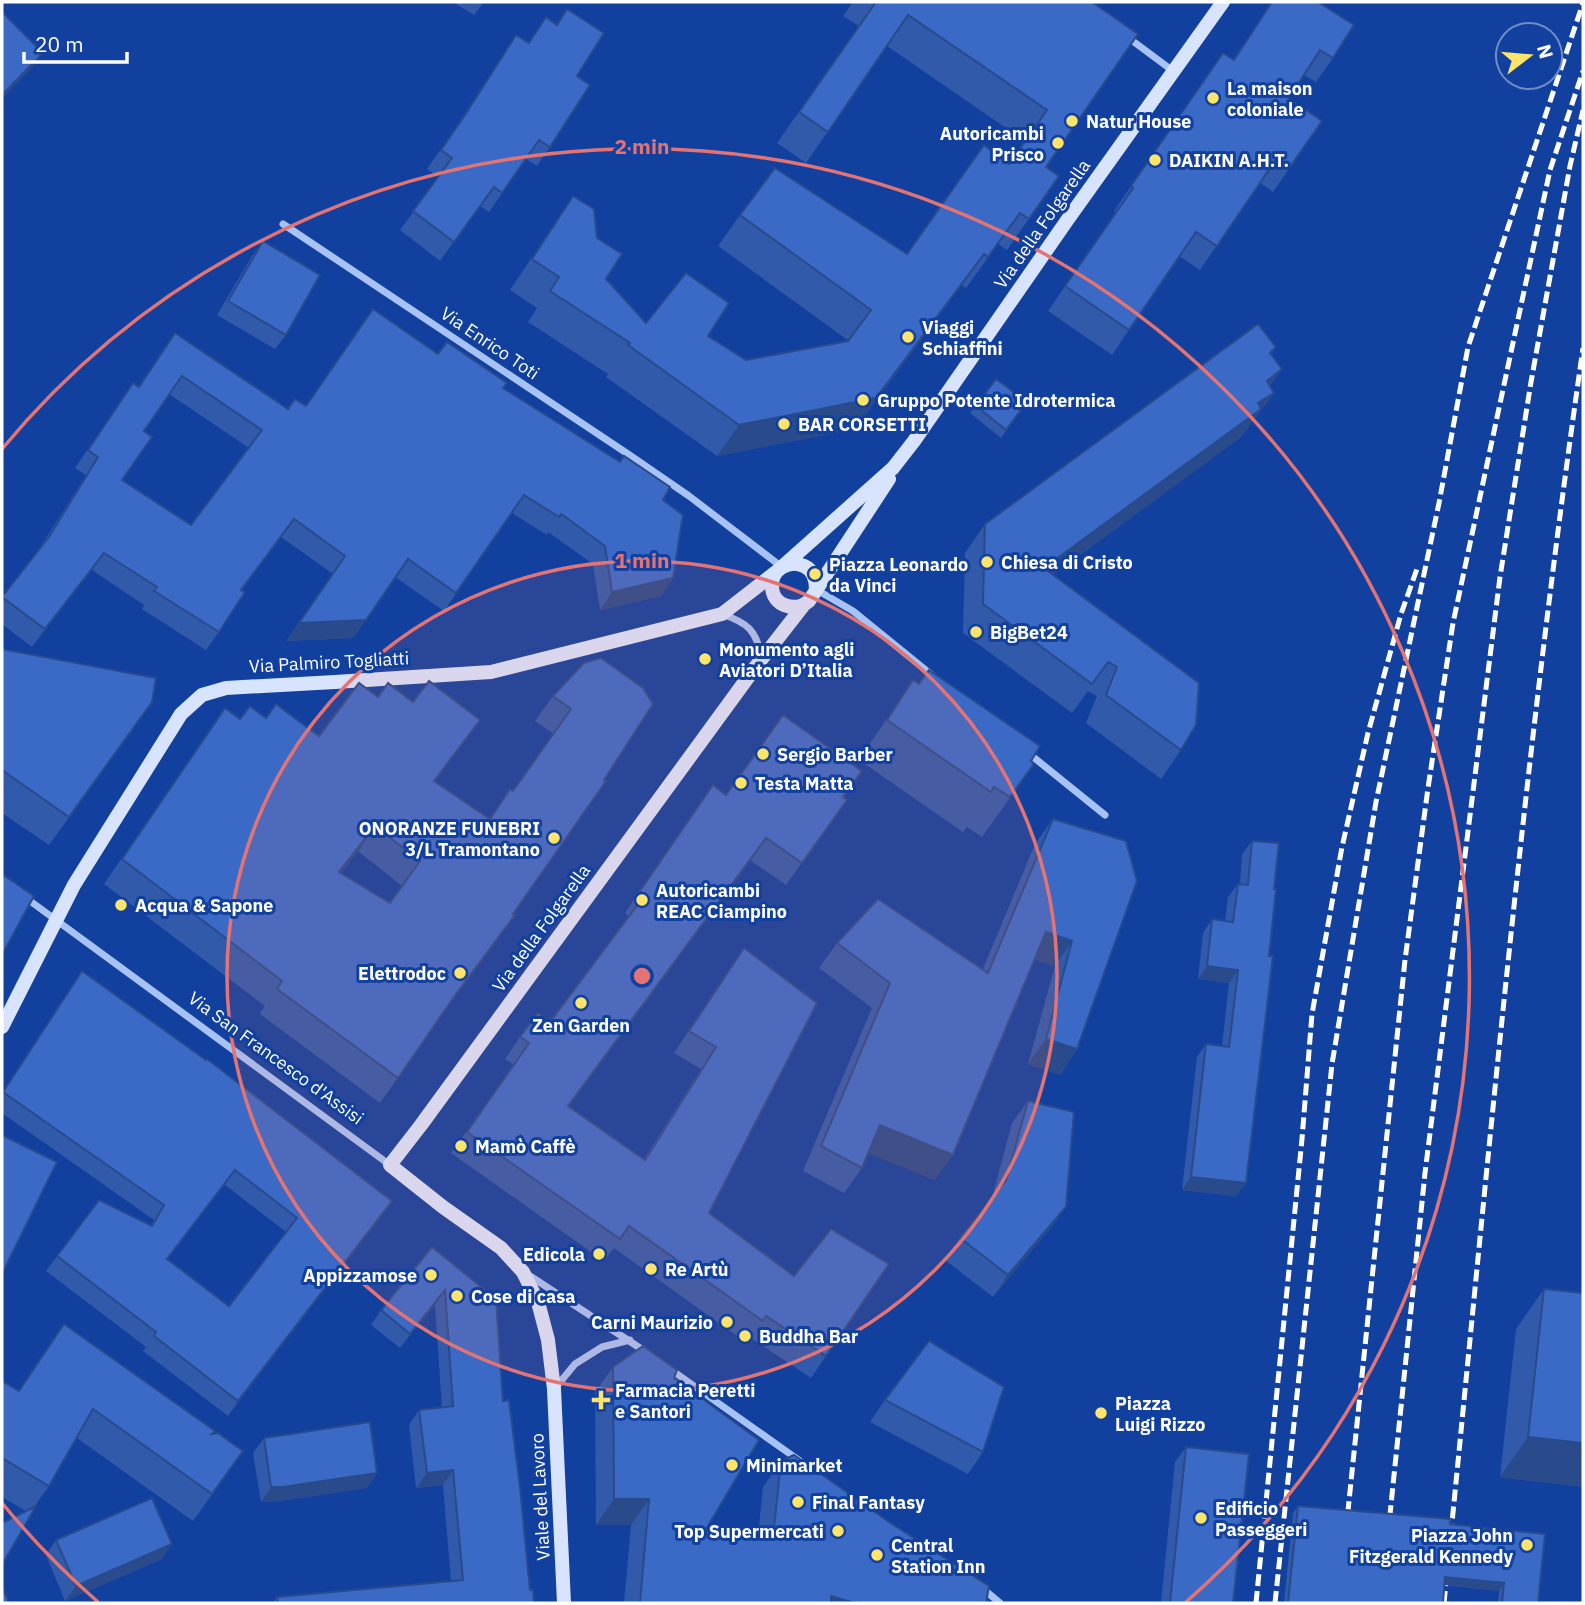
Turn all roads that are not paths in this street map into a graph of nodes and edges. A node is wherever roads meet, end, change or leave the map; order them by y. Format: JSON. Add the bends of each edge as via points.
{"nodes":[{"id":1,"x":1223,"y":2,"type":"edge"},
{"id":2,"x":1121,"y":32,"type":"edge"},
{"id":3,"x":1173,"y":71,"type":"junction"},
{"id":4,"x":283,"y":224,"type":"dead end"},
{"id":5,"x":893,"y":468,"type":"junction"},
{"id":6,"x":779,"y":569,"type":"junction"},
{"id":7,"x":816,"y":589,"type":"junction"},
{"id":8,"x":803,"y":606,"type":"junction"},
{"id":9,"x":722,"y":614,"type":"junction"},
{"id":10,"x":762,"y":658,"type":"junction"},
{"id":11,"x":944,"y":685,"type":"edge"},
{"id":12,"x":1020,"y":746,"type":"edge"},
{"id":13,"x":1105,"y":815,"type":"dead end"},
{"id":14,"x":18,"y":892,"type":"edge"},
{"id":15,"x":55,"y":921,"type":"junction"},
{"id":16,"x":2,"y":1027,"type":"edge"},
{"id":17,"x":390,"y":1165,"type":"junction"},
{"id":18,"x":523,"y":1272,"type":"junction"},
{"id":19,"x":630,"y":1340,"type":"junction"},
{"id":20,"x":652,"y":1356,"type":"edge"},
{"id":21,"x":664,"y":1364,"type":"edge"},
{"id":22,"x":554,"y":1389,"type":"junction"},
{"id":23,"x":811,"y":1468,"type":"edge"},
{"id":24,"x":970,"y":1580,"type":"edge"},
{"id":25,"x":564,"y":1603,"type":"edge"},
{"id":26,"x":1000,"y":1603,"type":"edge"}],
"edges":[{"from":1,"to":3,"type":"street","name":"Via della Folgarella"},
{"from":2,"to":3,"type":"street"},
{"from":3,"to":5,"type":"street","name":"Via della Folgarella"},
{"from":4,"to":6,"type":"street","name":"Via Enrico Toti","via":[[617,446]]},
{"from":5,"to":6,"type":"street"},
{"from":5,"to":7,"type":"street"},
{"from":6,"to":7,"type":"street","via":[[796,563],[809,569]]},
{"from":6,"to":8,"type":"street","via":[[773,594],[784,606]]},
{"from":6,"to":9,"type":"street"},
{"from":7,"to":8,"type":"street"},
{"from":7,"to":11,"type":"street","via":[[853,611]]},
{"from":8,"to":10,"type":"street"},
{"from":9,"to":10,"type":"street","via":[[748,626]]},
{"from":9,"to":15,"type":"street","name":"Via Palmiro Togliatti","via":[[491,671],[226,688],[202,695],[181,714]]},
{"from":10,"to":17,"type":"street","name":"Via della Folgarella"},
{"from":12,"to":13,"type":"street"},
{"from":14,"to":15,"type":"street","name":"Via San Francesco d'Assisi"},
{"from":15,"to":16,"type":"street","name":"Via Palmiro Togliatti"},
{"from":15,"to":17,"type":"street","name":"Via San Francesco d'Assisi"},
{"from":17,"to":18,"type":"street","name":"Via San Francesco d'Assisi","via":[[501,1248]]},
{"from":18,"to":19,"type":"street","name":"Via San Francesco d'Assisi"},
{"from":18,"to":22,"type":"street","name":"Via San Francesco d'Assisi","via":[[538,1302]]},
{"from":19,"to":20,"type":"street","name":"Via San Francesco d'Assisi"},
{"from":19,"to":22,"type":"street","via":[[602,1347],[575,1364]]},
{"from":21,"to":23,"type":"street"},
{"from":22,"to":25,"type":"street","name":"Viale del Lavoro"},
{"from":24,"to":26,"type":"street"}]}
